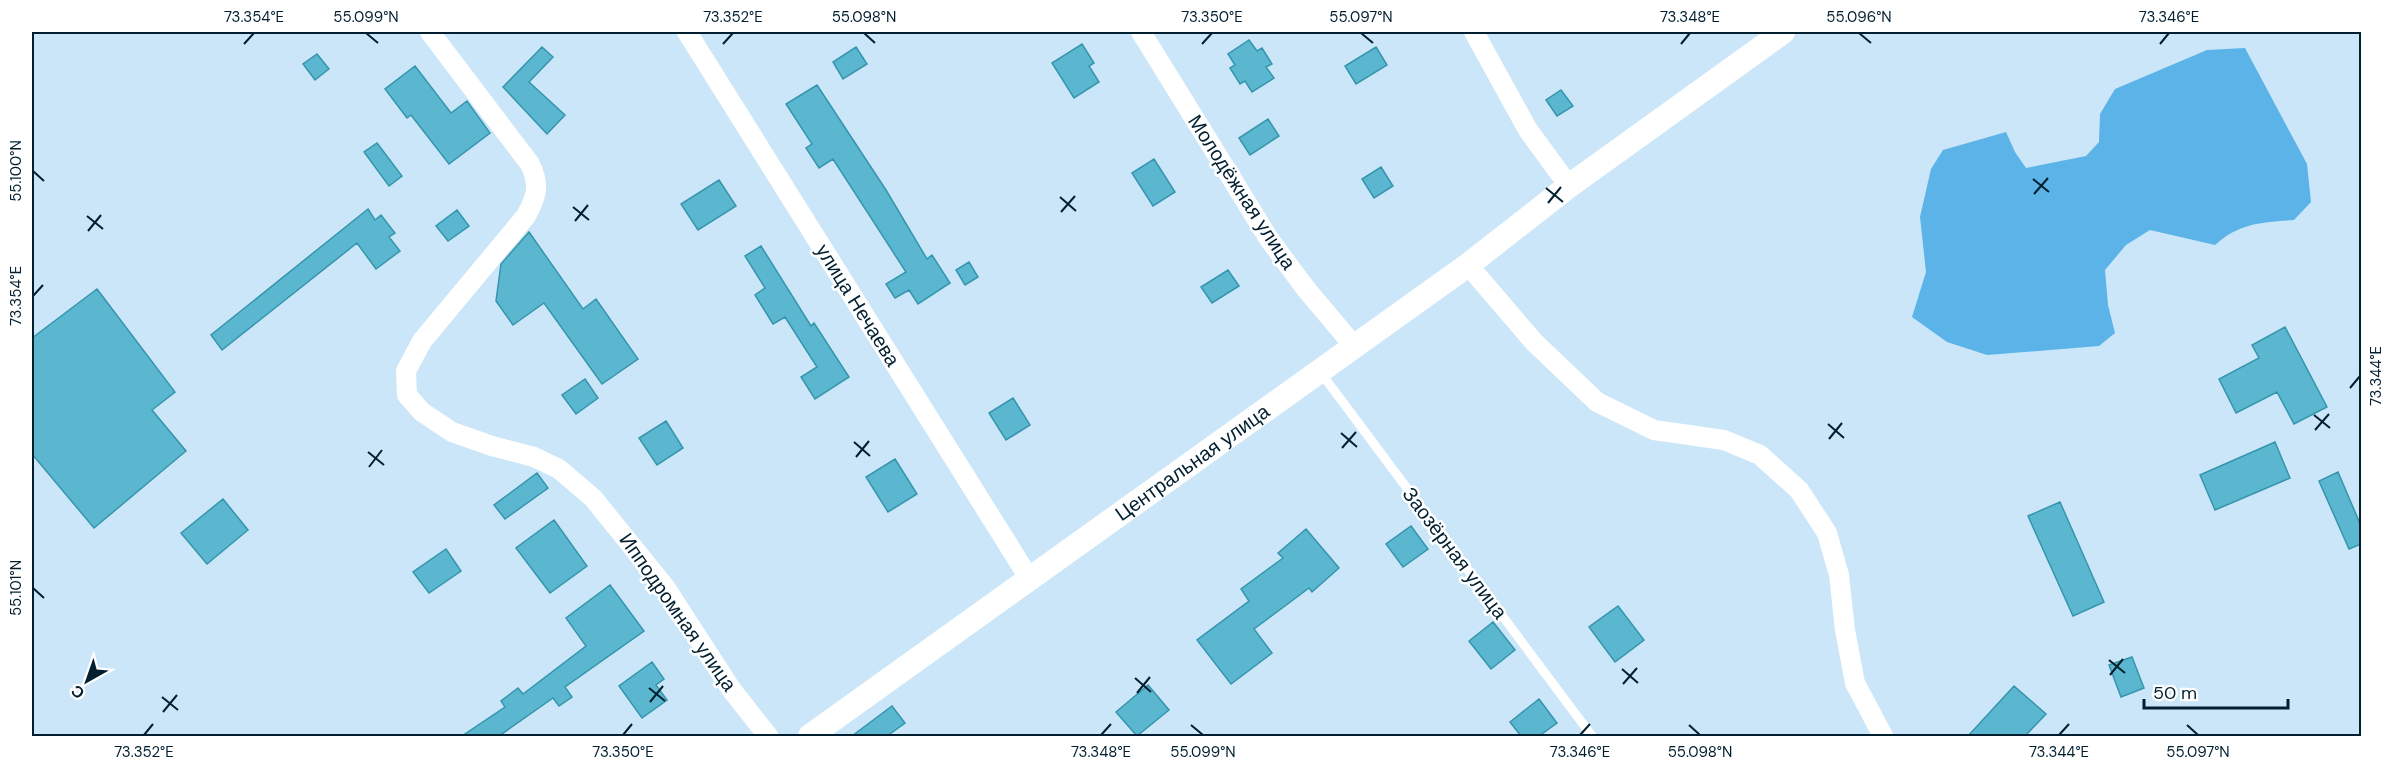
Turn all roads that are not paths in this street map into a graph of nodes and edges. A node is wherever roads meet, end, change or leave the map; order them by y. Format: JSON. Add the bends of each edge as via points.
{"nodes":[{"id":1,"x":430,"y":32,"type":"edge"},
{"id":2,"x":687,"y":32,"type":"edge"},
{"id":3,"x":1141,"y":32,"type":"edge"},
{"id":4,"x":1474,"y":32,"type":"edge"},
{"id":5,"x":1783,"y":32,"type":"edge"},
{"id":6,"x":1569,"y":186,"type":"junction"},
{"id":7,"x":1468,"y":265,"type":"junction"},
{"id":8,"x":1354,"y":345,"type":"junction"},
{"id":9,"x":1318,"y":370,"type":"junction"},
{"id":10,"x":1029,"y":578,"type":"junction"},
{"id":11,"x":768,"y":736,"type":"edge"},
{"id":12,"x":810,"y":736,"type":"edge"},
{"id":13,"x":1592,"y":736,"type":"edge"},
{"id":14,"x":1882,"y":736,"type":"edge"}],
"edges":[{"from":1,"to":11,"type":"street","name":"Ипподромная улица","via":[[530,164],[538,180],[537,197],[526,216],[422,341],[406,371],[407,395],[422,412],[452,432],[534,457],[559,469],[593,498],[665,586],[730,689]]},
{"from":2,"to":10,"type":"street","name":"улица Нечаева"},
{"from":3,"to":8,"type":"street","name":"Молодёжная улица","via":[[1269,239]]},
{"from":4,"to":6,"type":"street","via":[[1528,130]]},
{"from":5,"to":6,"type":"street","name":"Центральная улица"},
{"from":6,"to":7,"type":"street","name":"Центральная улица"},
{"from":7,"to":8,"type":"street","name":"Центральная улица"},
{"from":7,"to":14,"type":"street","via":[[1534,342],[1597,402],[1654,430],[1724,440],[1760,455],[1799,490],[1827,533],[1839,575],[1855,682]]},
{"from":8,"to":9,"type":"street","name":"Центральная улица"},
{"from":9,"to":10,"type":"street","name":"Центральная улица"},
{"from":9,"to":13,"type":"lane","name":"Заозёрная улица"},
{"from":10,"to":12,"type":"street","name":"Центральная улица"}]}
